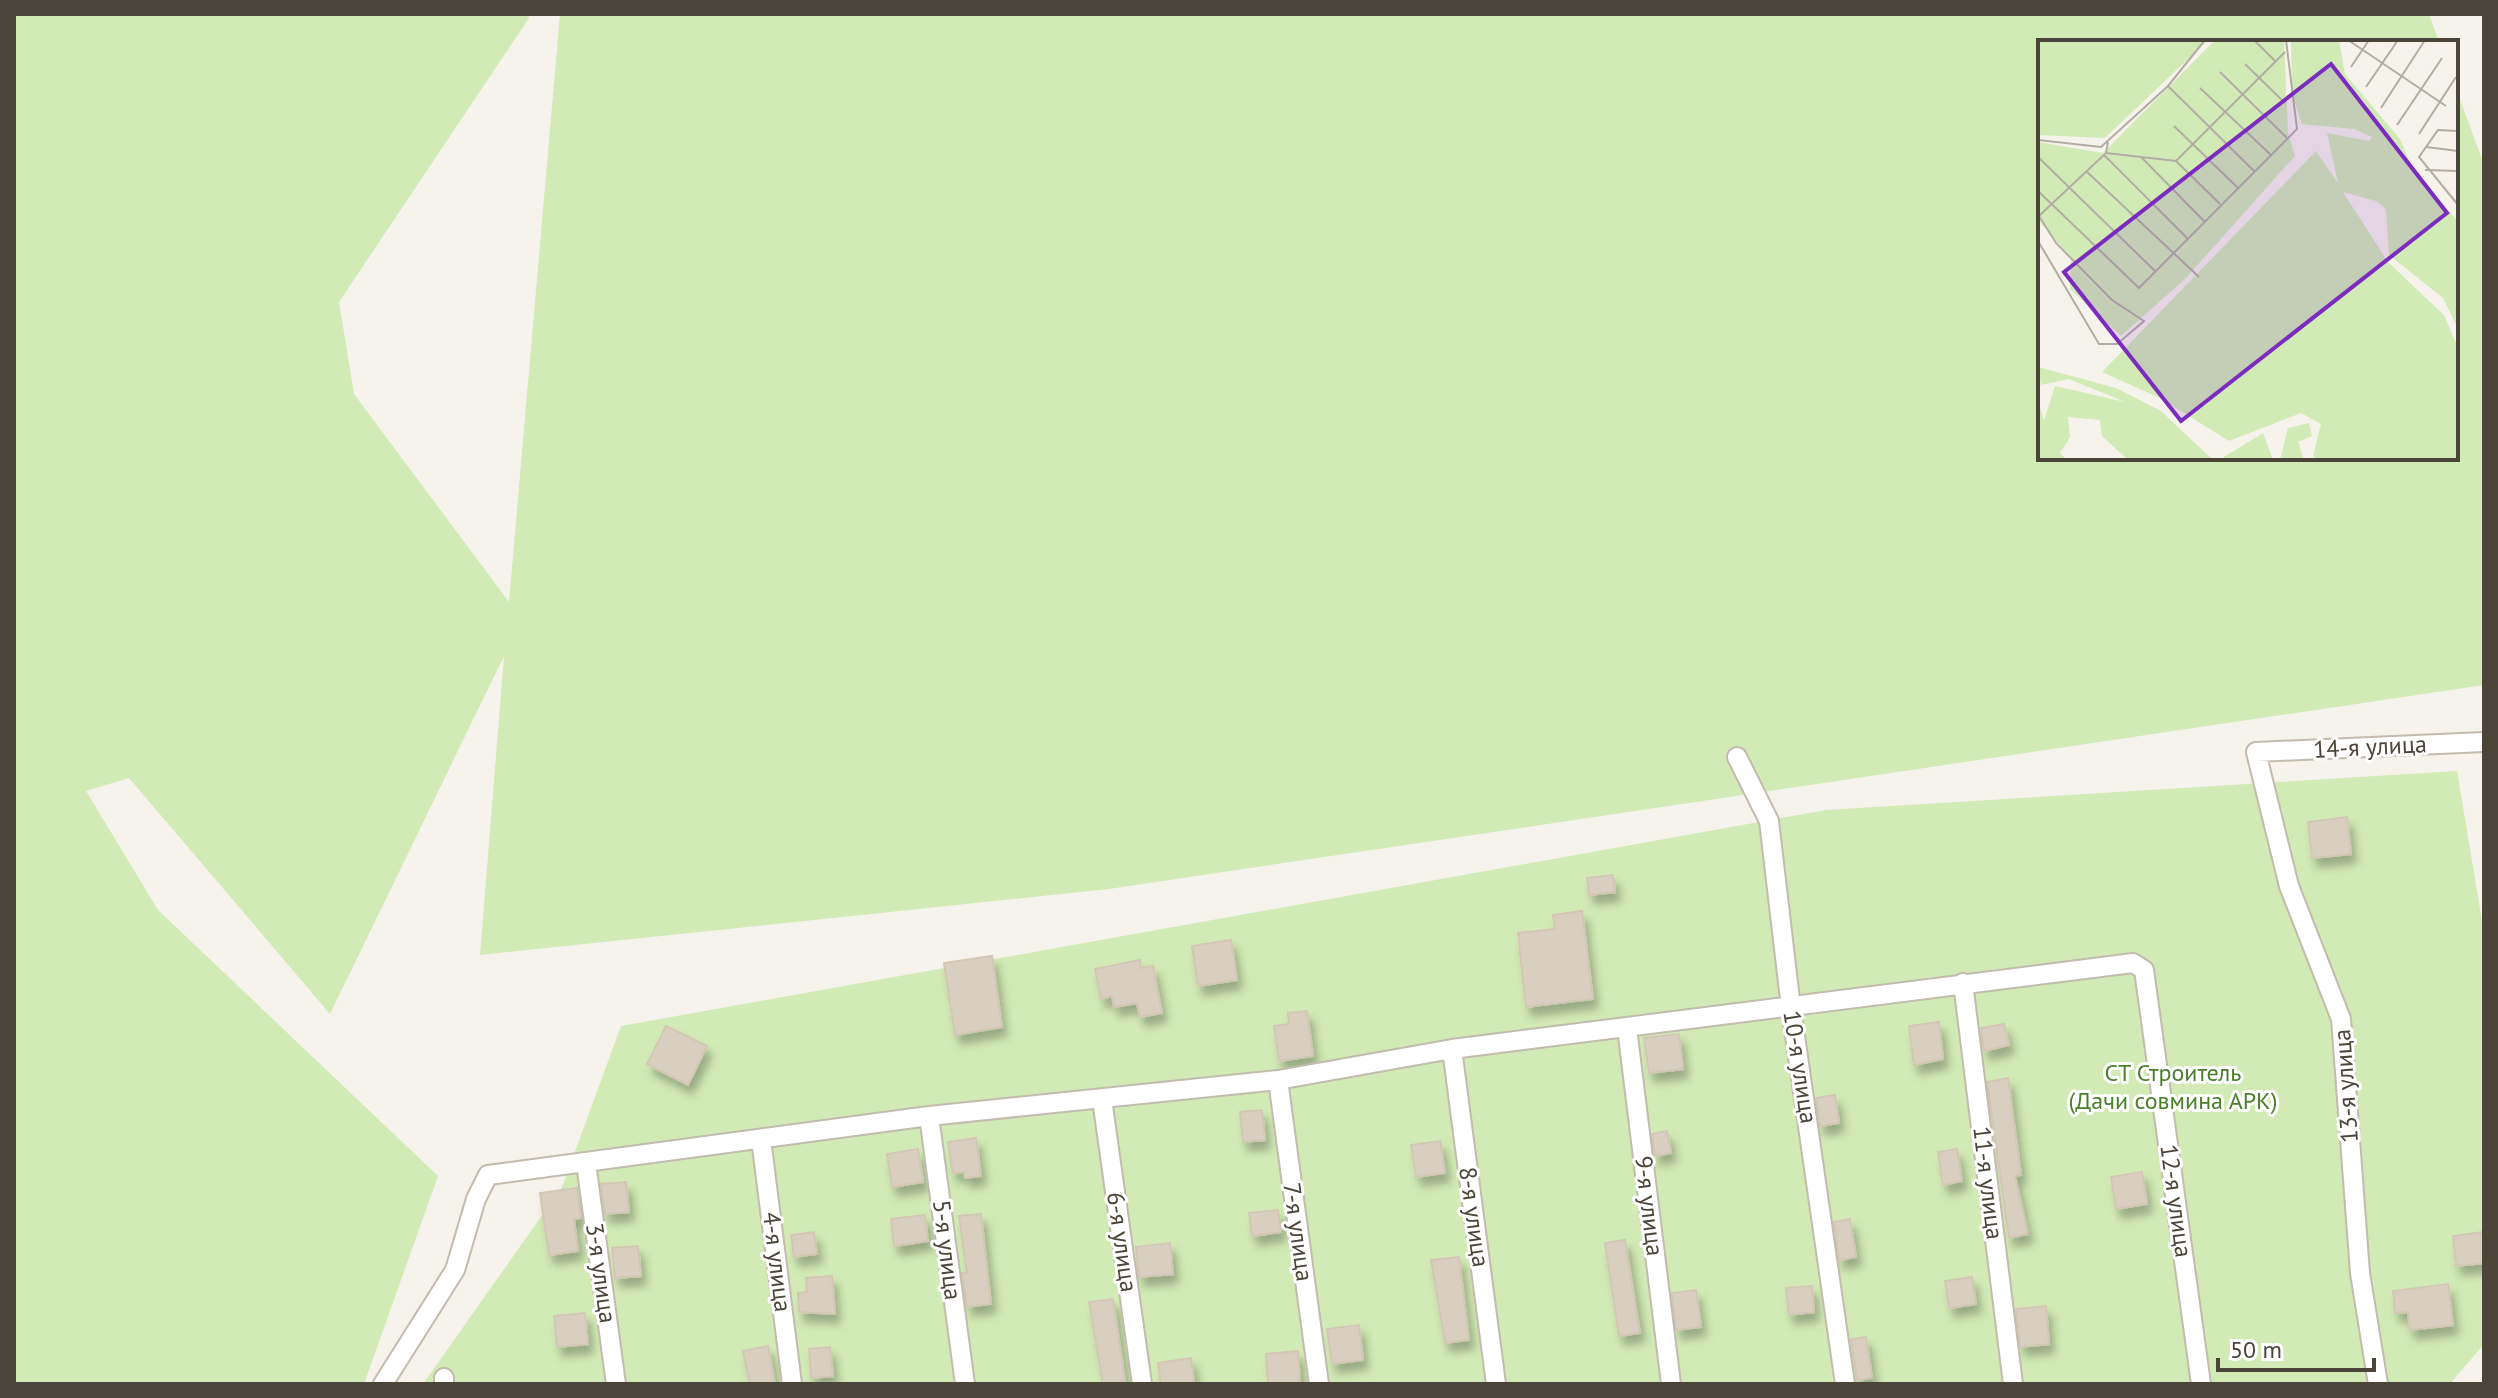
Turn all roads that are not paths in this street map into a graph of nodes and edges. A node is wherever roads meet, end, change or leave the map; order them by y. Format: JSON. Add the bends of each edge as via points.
{"nodes":[{"id":1,"x":2484,"y":742,"type":"edge"},
{"id":2,"x":2256,"y":752,"type":"joint"},
{"id":3,"x":1737,"y":757,"type":"dead end"},
{"id":4,"x":1963,"y":983,"type":"junction"},
{"id":5,"x":1791,"y":1008,"type":"junction"},
{"id":6,"x":1627,"y":1028,"type":"junction"},
{"id":7,"x":1452,"y":1049,"type":"junction"},
{"id":8,"x":1278,"y":1080,"type":"junction"},
{"id":9,"x":1102,"y":1099,"type":"junction"},
{"id":10,"x":929,"y":1116,"type":"junction"},
{"id":11,"x":761,"y":1139,"type":"junction"},
{"id":12,"x":586,"y":1163,"type":"junction"},
{"id":13,"x":383,"y":1384,"type":"edge"},
{"id":14,"x":616,"y":1384,"type":"edge"},
{"id":15,"x":792,"y":1384,"type":"edge"},
{"id":16,"x":965,"y":1384,"type":"edge"},
{"id":17,"x":1142,"y":1384,"type":"edge"},
{"id":18,"x":1319,"y":1384,"type":"edge"},
{"id":19,"x":1496,"y":1384,"type":"edge"},
{"id":20,"x":1671,"y":1384,"type":"edge"},
{"id":21,"x":1845,"y":1384,"type":"edge"},
{"id":22,"x":2013,"y":1384,"type":"edge"},
{"id":23,"x":2201,"y":1384,"type":"edge"},
{"id":24,"x":2378,"y":1384,"type":"edge"}],
"edges":[{"from":1,"to":2,"type":"street","name":"14-я улица"},
{"from":2,"to":24,"type":"street","name":"13-я улица","via":[[2289,886],[2341,1019],[2360,1273]]},
{"from":3,"to":5,"type":"street","name":"10-я улица","via":[[1769,821]]},
{"from":4,"to":5,"type":"street"},
{"from":4,"to":22,"type":"street","name":"11-я улица"},
{"from":4,"to":23,"type":"street","name":"12-я улица","via":[[2133,963],[2144,970]]},
{"from":5,"to":6,"type":"street"},
{"from":5,"to":21,"type":"street","name":"10-я улица"},
{"from":6,"to":7,"type":"street"},
{"from":6,"to":20,"type":"street","name":"9-я улица"},
{"from":7,"to":8,"type":"street"},
{"from":7,"to":19,"type":"street","name":"8-я улица"},
{"from":8,"to":9,"type":"street"},
{"from":8,"to":18,"type":"street","name":"7-я улица"},
{"from":9,"to":10,"type":"street"},
{"from":9,"to":17,"type":"street","name":"6-я улица"},
{"from":10,"to":11,"type":"street"},
{"from":10,"to":16,"type":"street","name":"5-я улица"},
{"from":11,"to":12,"type":"street"},
{"from":11,"to":15,"type":"street","name":"4-я улица"},
{"from":12,"to":13,"type":"street","via":[[488,1175],[455,1270]]},
{"from":12,"to":14,"type":"street","name":"3-я улица"}]}
